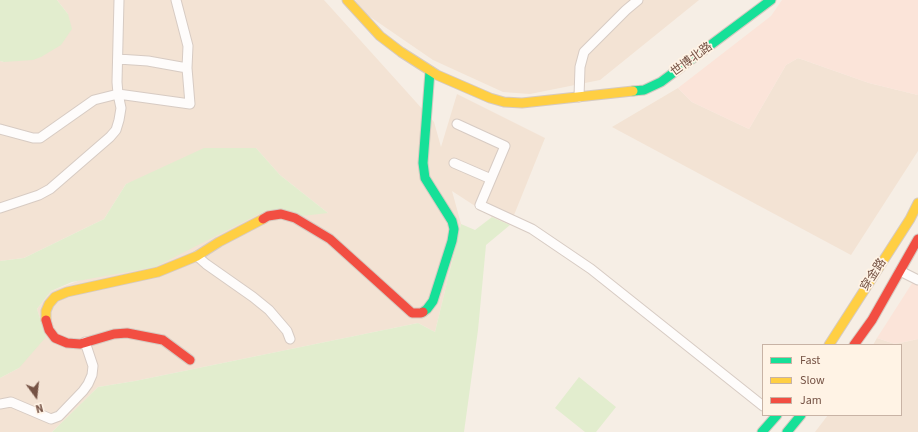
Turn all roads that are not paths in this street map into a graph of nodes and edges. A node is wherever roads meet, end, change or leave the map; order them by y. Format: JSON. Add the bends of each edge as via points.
{"nodes":[{"id":1,"x":119,"y":0,"type":"edge"},
{"id":2,"x":176,"y":0,"type":"edge"},
{"id":3,"x":347,"y":0,"type":"edge"},
{"id":4,"x":638,"y":0,"type":"edge"},
{"id":5,"x":771,"y":0,"type":"edge"},
{"id":6,"x":118,"y":59,"type":"junction"},
{"id":7,"x":187,"y":68,"type":"junction"},
{"id":8,"x":430,"y":71,"type":"junction"},
{"id":9,"x":118,"y":94,"type":"junction"},
{"id":10,"x":579,"y":97,"type":"junction"},
{"id":11,"x":457,"y":124,"type":"dead end"},
{"id":12,"x":0,"y":129,"type":"edge"},
{"id":13,"x":454,"y":163,"type":"dead end"},
{"id":14,"x":491,"y":179,"type":"junction"},
{"id":15,"x":918,"y":203,"type":"edge"},
{"id":16,"x":0,"y":208,"type":"edge"},
{"id":17,"x":918,"y":239,"type":"edge"},
{"id":18,"x":198,"y":256,"type":"junction"},
{"id":19,"x":900,"y":271,"type":"junction"},
{"id":20,"x":918,"y":280,"type":"edge"},
{"id":21,"x":290,"y":339,"type":"dead end"},
{"id":22,"x":85,"y":342,"type":"junction"},
{"id":23,"x":830,"y":344,"type":"edge"},
{"id":24,"x":855,"y":344,"type":"edge"},
{"id":25,"x":190,"y":360,"type":"dead end"},
{"id":26,"x":0,"y":404,"type":"edge"},
{"id":27,"x":762,"y":405,"type":"edge"},
{"id":28,"x":775,"y":416,"type":"edge"},
{"id":29,"x":800,"y":416,"type":"edge"},
{"id":30,"x":762,"y":432,"type":"edge"},
{"id":31,"x":787,"y":432,"type":"edge"}],
"edges":[{"from":1,"to":6,"type":"street"},
{"from":2,"to":7,"type":"street","via":[[188,46]]},
{"from":3,"to":8,"type":"street","name":"世博北路","via":[[380,36]]},
{"from":4,"to":10,"type":"street","via":[[584,52],[580,67]]},
{"from":5,"to":10,"type":"street","name":"世博北路","via":[[662,82],[644,90]]},
{"from":6,"to":7,"type":"street"},
{"from":6,"to":9,"type":"street"},
{"from":7,"to":9,"type":"street","via":[[190,104]]},
{"from":8,"to":10,"type":"street","name":"世博北路","via":[[504,102],[522,103]]},
{"from":8,"to":18,"type":"street","via":[[423,163],[426,178],[452,221],[454,229],[433,300],[427,309],[421,313],[412,312],[330,239],[295,218],[281,214],[268,216]]},
{"from":9,"to":12,"type":"street","via":[[94,100],[40,138]]},
{"from":9,"to":16,"type":"street","via":[[121,108],[119,120],[116,130],[110,136],[50,189]]},
{"from":11,"to":14,"type":"street","via":[[505,146]]},
{"from":13,"to":14,"type":"street"},
{"from":14,"to":27,"type":"street","via":[[480,205],[532,229],[591,268]]},
{"from":15,"to":23,"type":"street","name":"穿金路"},
{"from":17,"to":19,"type":"street","name":"穿金路"},
{"from":18,"to":21,"type":"street","via":[[269,310],[287,331]]},
{"from":18,"to":22,"type":"street","via":[[158,272],[67,292],[55,297],[46,311],[49,330],[55,338],[67,343]]},
{"from":19,"to":20,"type":"street"},
{"from":19,"to":24,"type":"street","name":"穿金路","via":[[872,320]]},
{"from":22,"to":25,"type":"street","via":[[127,333],[163,340]]},
{"from":22,"to":26,"type":"street","via":[[93,366],[92,375],[83,391],[59,416],[51,419],[11,402]]},
{"from":28,"to":30,"type":"street"},
{"from":29,"to":31,"type":"street"}]}
